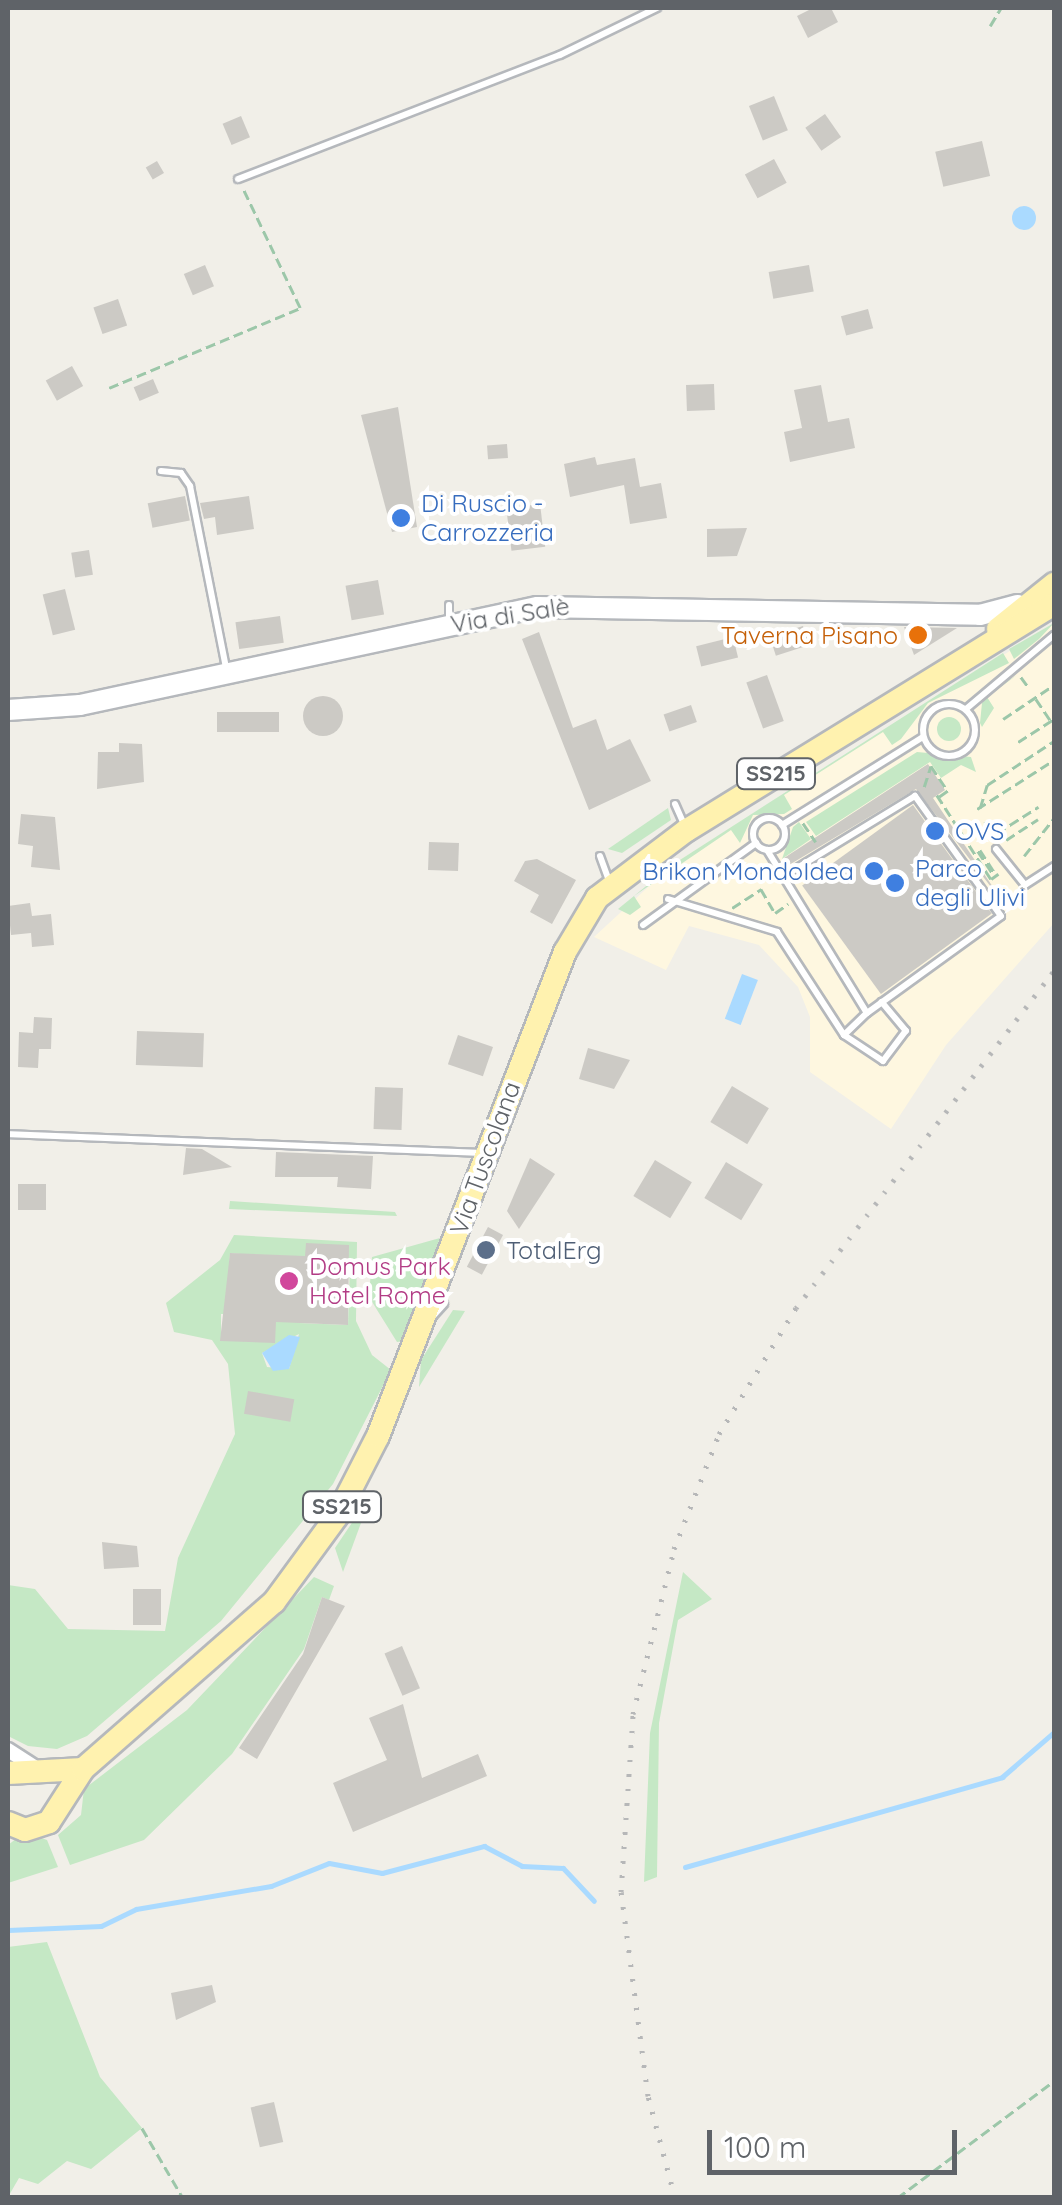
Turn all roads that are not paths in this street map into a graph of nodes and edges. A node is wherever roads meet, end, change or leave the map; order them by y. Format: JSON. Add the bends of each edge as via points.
{"nodes":[{"id":1,"x":657,"y":8,"type":"edge"},
{"id":2,"x":238,"y":179,"type":"road end"},
{"id":3,"x":161,"y":471,"type":"dead end"},
{"id":4,"x":1054,"y":584,"type":"edge"},
{"id":5,"x":1018,"y":604,"type":"junction"},
{"id":6,"x":1054,"y":604,"type":"edge"},
{"id":7,"x":1054,"y":636,"type":"edge"},
{"id":8,"x":986,"y":642,"type":"junction"},
{"id":9,"x":227,"y":674,"type":"junction"},
{"id":10,"x":8,"y":710,"type":"edge"},
{"id":11,"x":966,"y":710,"type":"junction"},
{"id":12,"x":924,"y":736,"type":"junction"},
{"id":13,"x":675,"y":804,"type":"dead end"},
{"id":14,"x":782,"y":825,"type":"junction"},
{"id":15,"x":686,"y":830,"type":"junction"},
{"id":16,"x":756,"y":843,"type":"junction"},
{"id":17,"x":996,"y":849,"type":"dead end"},
{"id":18,"x":767,"y":850,"type":"junction"},
{"id":19,"x":600,"y":856,"type":"dead end"},
{"id":20,"x":1054,"y":866,"type":"edge"},
{"id":21,"x":784,"y":876,"type":"junction"},
{"id":22,"x":611,"y":886,"type":"junction"},
{"id":23,"x":668,"y":899,"type":"junction"},
{"id":24,"x":644,"y":924,"type":"dead end"},
{"id":25,"x":882,"y":1002,"type":"junction"},
{"id":26,"x":867,"y":1013,"type":"junction"},
{"id":27,"x":844,"y":1035,"type":"junction"},
{"id":28,"x":8,"y":1134,"type":"edge"},
{"id":29,"x":486,"y":1166,"type":"junction"},
{"id":30,"x":444,"y":1304,"type":"dead end"},
{"id":31,"x":422,"y":1326,"type":"junction"},
{"id":32,"x":8,"y":1750,"type":"edge"},
{"id":33,"x":37,"y":1768,"type":"junction"},
{"id":34,"x":83,"y":1769,"type":"junction"},
{"id":35,"x":8,"y":1774,"type":"edge"},
{"id":36,"x":58,"y":1806,"type":"junction"},
{"id":37,"x":11,"y":1828,"type":"edge"}],
"edges":[{"from":1,"to":2,"type":"lane","via":[[560,55]]},
{"from":3,"to":9,"type":"lane","via":[[181,473],[190,486]]},
{"from":4,"to":5,"type":"main road","name":"Via Tuscolana","number":"SS215"},
{"from":5,"to":8,"type":"main road","name":"Via Tuscolana","number":"SS215"},
{"from":5,"to":9,"type":"main road","name":"Via di Salè","via":[[980,615],[449,614]]},
{"from":6,"to":8,"type":"main road","name":"Via Tuscolana","number":"SS215"},
{"from":7,"to":11,"type":"lane"},
{"from":8,"to":15,"type":"main road","name":"Via Tuscolana","number":"SS215"},
{"from":9,"to":10,"type":"main road","name":"Via di Salè","via":[[80,705]]},
{"from":11,"to":12,"type":"lane","via":[[935,708]]},
{"from":11,"to":12,"type":"lane","via":[[975,734],[965,750],[937,753]]},
{"from":12,"to":14,"type":"lane"},
{"from":13,"to":15,"type":"lane"},
{"from":14,"to":16,"type":"lane","via":[[760,821]]},
{"from":14,"to":18,"type":"lane","via":[[782,842]]},
{"from":15,"to":22,"type":"main road","name":"Via Tuscolana","number":"SS215"},
{"from":16,"to":18,"type":"lane"},
{"from":16,"to":23,"type":"lane"},
{"from":17,"to":20,"type":"lane","via":[[1025,885]]},
{"from":18,"to":21,"type":"lane"},
{"from":19,"to":22,"type":"lane"},
{"from":21,"to":25,"type":"lane","via":[[902,798],[924,802],[1000,916]]},
{"from":21,"to":26,"type":"lane"},
{"from":22,"to":29,"type":"main road","name":"Via Tuscolana","number":"SS215","via":[[564,952]]},
{"from":23,"to":24,"type":"lane"},
{"from":23,"to":27,"type":"lane","via":[[776,932]]},
{"from":25,"to":26,"type":"lane"},
{"from":25,"to":27,"type":"lane","via":[[906,1031],[892,1056],[875,1059]]},
{"from":26,"to":27,"type":"lane"},
{"from":28,"to":29,"type":"lane"},
{"from":29,"to":31,"type":"main road","name":"Via Tuscolana","number":"SS215"},
{"from":30,"to":31,"type":"lane"},
{"from":31,"to":34,"type":"main road","name":"Via Tuscolana","number":"SS215","via":[[358,1480],[304,1564],[214,1661]]},
{"from":32,"to":33,"type":"street"},
{"from":33,"to":34,"type":"main road"},
{"from":33,"to":35,"type":"main road"},
{"from":33,"to":36,"type":"main road","via":[[55,1782]]},
{"from":34,"to":36,"type":"main road","name":"Via Tuscolana"},
{"from":36,"to":37,"type":"main road","via":[[44,1826]]}]}
